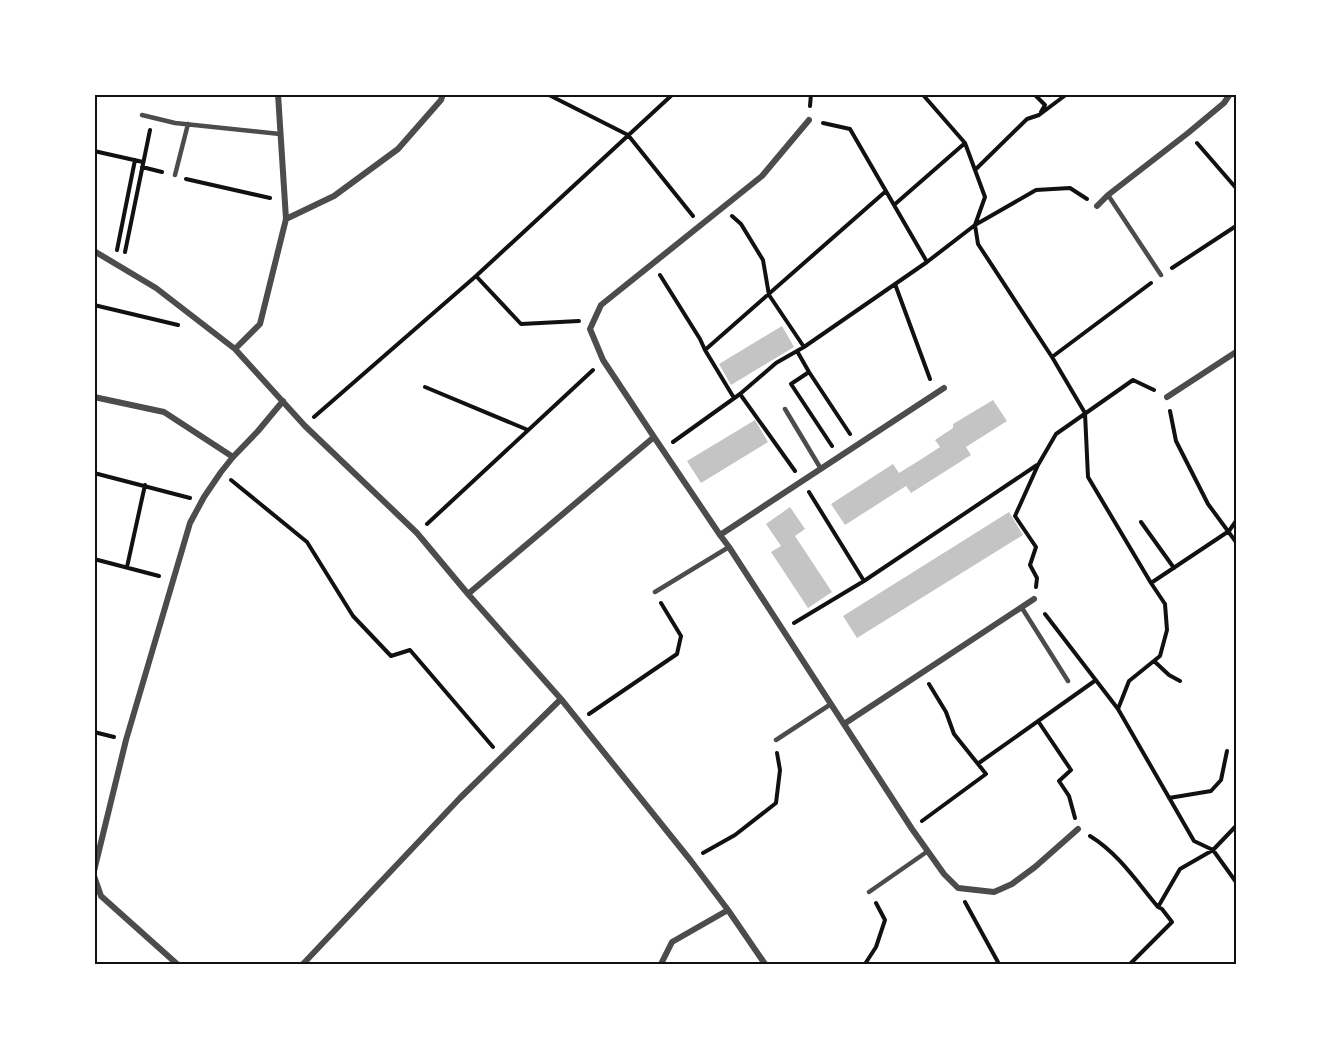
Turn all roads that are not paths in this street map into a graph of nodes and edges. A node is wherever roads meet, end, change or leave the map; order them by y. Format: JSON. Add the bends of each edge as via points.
{"nodes":[{"id":1,"x":278,"y":94,"type":"edge"},
{"id":2,"x":443,"y":94,"type":"edge"},
{"id":3,"x":1230,"y":94,"type":"edge"},
{"id":4,"x":142,"y":115,"type":"dead end"},
{"id":5,"x":809,"y":120,"type":"road end"},
{"id":6,"x":188,"y":124,"type":"junction"},
{"id":7,"x":280,"y":134,"type":"junction"},
{"id":8,"x":175,"y":175,"type":"road end"},
{"id":9,"x":1108,"y":195,"type":"junction"},
{"id":10,"x":1097,"y":206,"type":"road end"},
{"id":11,"x":286,"y":219,"type":"junction"},
{"id":12,"x":94,"y":251,"type":"edge"},
{"id":13,"x":1161,"y":275,"type":"road end"},
{"id":14,"x":235,"y":349,"type":"junction"},
{"id":15,"x":1236,"y":352,"type":"edge"},
{"id":16,"x":944,"y":388,"type":"dead end"},
{"id":17,"x":94,"y":397,"type":"edge"},
{"id":18,"x":1167,"y":397,"type":"road end"},
{"id":19,"x":283,"y":401,"type":"junction"},
{"id":20,"x":785,"y":409,"type":"dead end"},
{"id":21,"x":654,"y":437,"type":"junction"},
{"id":22,"x":233,"y":456,"type":"junction"},
{"id":23,"x":821,"y":469,"type":"junction"},
{"id":24,"x":720,"y":535,"type":"junction"},
{"id":25,"x":729,"y":547,"type":"junction"},
{"id":26,"x":655,"y":592,"type":"road end"},
{"id":27,"x":468,"y":594,"type":"junction"},
{"id":28,"x":1034,"y":599,"type":"road end"},
{"id":29,"x":1022,"y":608,"type":"junction"},
{"id":30,"x":1068,"y":681,"type":"dead end"},
{"id":31,"x":561,"y":699,"type":"junction"},
{"id":32,"x":831,"y":704,"type":"junction"},
{"id":33,"x":844,"y":724,"type":"junction"},
{"id":34,"x":776,"y":740,"type":"road end"},
{"id":35,"x":1078,"y":829,"type":"road end"},
{"id":36,"x":928,"y":851,"type":"junction"},
{"id":37,"x":94,"y":871,"type":"edge"},
{"id":38,"x":94,"y":876,"type":"edge"},
{"id":39,"x":869,"y":892,"type":"road end"},
{"id":40,"x":728,"y":910,"type":"junction"},
{"id":41,"x":177,"y":964,"type":"edge"},
{"id":42,"x":303,"y":964,"type":"edge"},
{"id":43,"x":661,"y":964,"type":"edge"},
{"id":44,"x":765,"y":964,"type":"edge"}],
"edges":[{"from":1,"to":7,"type":"street"},
{"from":2,"to":11,"type":"street","via":[[398,149],[334,196]]},
{"from":3,"to":9,"type":"street","via":[[1188,133]]},
{"from":4,"to":6,"type":"lane"},
{"from":5,"to":21,"type":"street","via":[[762,176],[601,305],[594,319],[590,328],[603,360]]},
{"from":6,"to":7,"type":"lane"},
{"from":6,"to":8,"type":"lane"},
{"from":7,"to":11,"type":"street"},
{"from":9,"to":10,"type":"street"},
{"from":9,"to":13,"type":"lane"},
{"from":11,"to":14,"type":"street","via":[[260,324]]},
{"from":12,"to":14,"type":"street","via":[[156,288]]},
{"from":14,"to":19,"type":"street"},
{"from":15,"to":18,"type":"street"},
{"from":16,"to":23,"type":"street"},
{"from":17,"to":22,"type":"street","via":[[164,412]]},
{"from":19,"to":22,"type":"street"},
{"from":19,"to":27,"type":"street","via":[[417,533]]},
{"from":20,"to":23,"type":"lane"},
{"from":21,"to":24,"type":"street"},
{"from":21,"to":27,"type":"street"},
{"from":22,"to":37,"type":"street","via":[[190,524],[126,740]]},
{"from":23,"to":24,"type":"street"},
{"from":24,"to":25,"type":"street"},
{"from":25,"to":26,"type":"lane"},
{"from":25,"to":32,"type":"street"},
{"from":27,"to":31,"type":"street"},
{"from":28,"to":29,"type":"street"},
{"from":29,"to":30,"type":"lane"},
{"from":29,"to":33,"type":"street"},
{"from":31,"to":40,"type":"street"},
{"from":31,"to":42,"type":"street","via":[[460,798]]},
{"from":32,"to":33,"type":"street"},
{"from":32,"to":34,"type":"lane"},
{"from":33,"to":36,"type":"street"},
{"from":35,"to":36,"type":"street","via":[[1035,867],[994,892],[958,888]]},
{"from":36,"to":39,"type":"lane"},
{"from":38,"to":41,"type":"street","via":[[101,896]]},
{"from":40,"to":43,"type":"street","via":[[672,942]]},
{"from":40,"to":44,"type":"street"}]}
